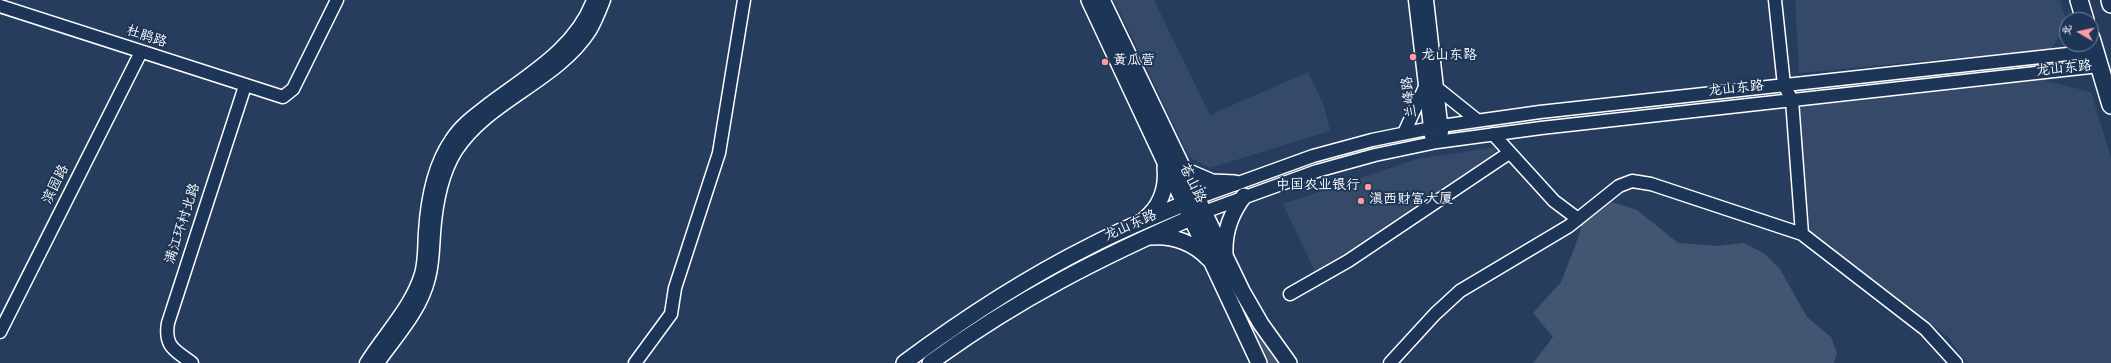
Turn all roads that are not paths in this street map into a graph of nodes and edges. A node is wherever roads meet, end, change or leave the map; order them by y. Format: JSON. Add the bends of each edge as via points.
{"nodes":[{"id":1,"x":337,"y":0,"type":"edge"},
{"id":2,"x":593,"y":0,"type":"edge"},
{"id":3,"x":604,"y":0,"type":"edge"},
{"id":4,"x":744,"y":0,"type":"edge"},
{"id":5,"x":1089,"y":0,"type":"edge"},
{"id":6,"x":1102,"y":0,"type":"edge"},
{"id":7,"x":1415,"y":0,"type":"edge"},
{"id":8,"x":1427,"y":0,"type":"edge"},
{"id":9,"x":1775,"y":0,"type":"edge"},
{"id":10,"x":2079,"y":0,"type":"edge"},
{"id":11,"x":2110,"y":0,"type":"edge"},
{"id":12,"x":2111,"y":4,"type":"edge"},
{"id":13,"x":0,"y":6,"type":"edge"},
{"id":14,"x":2083,"y":12,"type":"edge"},
{"id":15,"x":586,"y":28,"type":"junction"},
{"id":16,"x":141,"y":52,"type":"junction"},
{"id":17,"x":2095,"y":52,"type":"edge"},
{"id":18,"x":2052,"y":55,"type":"junction"},
{"id":19,"x":2054,"y":71,"type":"junction"},
{"id":20,"x":1784,"y":85,"type":"junction"},
{"id":21,"x":245,"y":86,"type":"junction"},
{"id":22,"x":1431,"y":87,"type":"junction"},
{"id":23,"x":1792,"y":100,"type":"junction"},
{"id":24,"x":2111,"y":105,"type":"edge"},
{"id":25,"x":1477,"y":120,"type":"junction"},
{"id":26,"x":1436,"y":127,"type":"junction"},
{"id":27,"x":1404,"y":133,"type":"junction"},
{"id":28,"x":1493,"y":134,"type":"junction"},
{"id":29,"x":1437,"y":142,"type":"junction"},
{"id":30,"x":1509,"y":153,"type":"junction"},
{"id":31,"x":1163,"y":158,"type":"junction"},
{"id":32,"x":1184,"y":170,"type":"junction"},
{"id":33,"x":1235,"y":183,"type":"junction"},
{"id":34,"x":1244,"y":196,"type":"junction"},
{"id":35,"x":1191,"y":201,"type":"junction"},
{"id":36,"x":1197,"y":215,"type":"junction"},
{"id":37,"x":1578,"y":219,"type":"junction"},
{"id":38,"x":1142,"y":222,"type":"junction"},
{"id":39,"x":1802,"y":234,"type":"junction"},
{"id":40,"x":1144,"y":238,"type":"junction"},
{"id":41,"x":1218,"y":259,"type":"junction"},
{"id":42,"x":1290,"y":294,"type":"dead end"},
{"id":43,"x":0,"y":332,"type":"edge"},
{"id":44,"x":192,"y":363,"type":"edge"},
{"id":45,"x":366,"y":363,"type":"edge"},
{"id":46,"x":378,"y":363,"type":"edge"},
{"id":47,"x":635,"y":363,"type":"edge"},
{"id":48,"x":904,"y":363,"type":"edge"},
{"id":49,"x":930,"y":363,"type":"edge"},
{"id":50,"x":1259,"y":363,"type":"edge"},
{"id":51,"x":1289,"y":363,"type":"edge"},
{"id":52,"x":1390,"y":363,"type":"edge"},
{"id":53,"x":1956,"y":363,"type":"edge"}],
"edges":[{"from":1,"to":21,"type":"street","name":"杜鹃路","via":[[292,89],[284,97]]},
{"from":2,"to":15,"type":"street"},
{"from":3,"to":15,"type":"street"},
{"from":4,"to":47,"type":"street","via":[[719,153],[675,288],[671,314]]},
{"from":5,"to":31,"type":"main road","name":"苍山路"},
{"from":6,"to":32,"type":"main road","name":"苍山路"},
{"from":7,"to":22,"type":"street","name":"兰峰路"},
{"from":8,"to":22,"type":"street","name":"兰峰路"},
{"from":9,"to":20,"type":"street"},
{"from":10,"to":14,"type":"highway"},
{"from":11,"to":12,"type":"highway"},
{"from":13,"to":16,"type":"street","name":"杜鹃路"},
{"from":15,"to":45,"type":"street","via":[[466,122],[446,146],[431,190],[423,264],[418,281],[405,307]]},
{"from":15,"to":46,"type":"street","via":[[563,61],[485,119],[456,151],[441,188],[432,267],[426,289],[414,313]]},
{"from":16,"to":21,"type":"street","name":"杜鹃路"},
{"from":16,"to":43,"type":"street","name":"滨园路"},
{"from":17,"to":18,"type":"street","name":"龙山东路"},
{"from":17,"to":19,"type":"street","name":"龙山东路"},
{"from":17,"to":24,"type":"highway"},
{"from":18,"to":19,"type":"street"},
{"from":18,"to":20,"type":"street","name":"龙山东路"},
{"from":19,"to":23,"type":"street","name":"龙山东路"},
{"from":20,"to":23,"type":"street"},
{"from":20,"to":25,"type":"street","name":"龙山东路"},
{"from":21,"to":44,"type":"street","name":"满江环村北路","via":[[168,323],[168,344]]},
{"from":22,"to":25,"type":"street"},
{"from":22,"to":26,"type":"street","name":"兰峰路"},
{"from":22,"to":27,"type":"street"},
{"from":23,"to":28,"type":"street","name":"龙山东路"},
{"from":23,"to":39,"type":"street"},
{"from":25,"to":26,"type":"street","name":"龙山东路"},
{"from":26,"to":27,"type":"street","name":"龙山东路"},
{"from":26,"to":29,"type":"street","name":"兰峰路"},
{"from":27,"to":33,"type":"street","name":"龙山东路","via":[[1313,156]]},
{"from":28,"to":29,"type":"street","name":"龙山东路"},
{"from":28,"to":30,"type":"street"},
{"from":29,"to":34,"type":"street","name":"龙山东路","via":[[1341,164]]},
{"from":30,"to":37,"type":"street","via":[[1554,201]]},
{"from":30,"to":42,"type":"street","via":[[1348,260]]},
{"from":31,"to":35,"type":"main road","name":"苍山路"},
{"from":31,"to":38,"type":"main road","via":[[1166,173],[1163,194],[1156,207]]},
{"from":32,"to":33,"type":"main road","via":[[1212,182]]},
{"from":32,"to":35,"type":"main road","name":"苍山路"},
{"from":33,"to":35,"type":"street","name":"龙山东路"},
{"from":34,"to":36,"type":"street","name":"龙山东路"},
{"from":34,"to":41,"type":"main road","via":[[1234,210]]},
{"from":35,"to":36,"type":"main road","name":"苍山路"},
{"from":35,"to":38,"type":"main road","name":"龙山东路"},
{"from":36,"to":40,"type":"main road","name":"龙山东路"},
{"from":36,"to":41,"type":"main road","name":"苍山路"},
{"from":37,"to":39,"type":"street","via":[[1625,182],[1636,182],[1651,184]]},
{"from":37,"to":52,"type":"street","via":[[1453,296]]},
{"from":38,"to":48,"type":"main road","name":"龙山东路","via":[[1087,247],[1018,286],[958,324]]},
{"from":39,"to":53,"type":"street","via":[[1925,329]]},
{"from":40,"to":41,"type":"main road","via":[[1163,237],[1182,241]]},
{"from":40,"to":49,"type":"main road","name":"龙山东路","via":[[1053,283]]},
{"from":41,"to":50,"type":"main road","name":"苍山路"},
{"from":41,"to":51,"type":"main road","name":"苍山路"}]}
